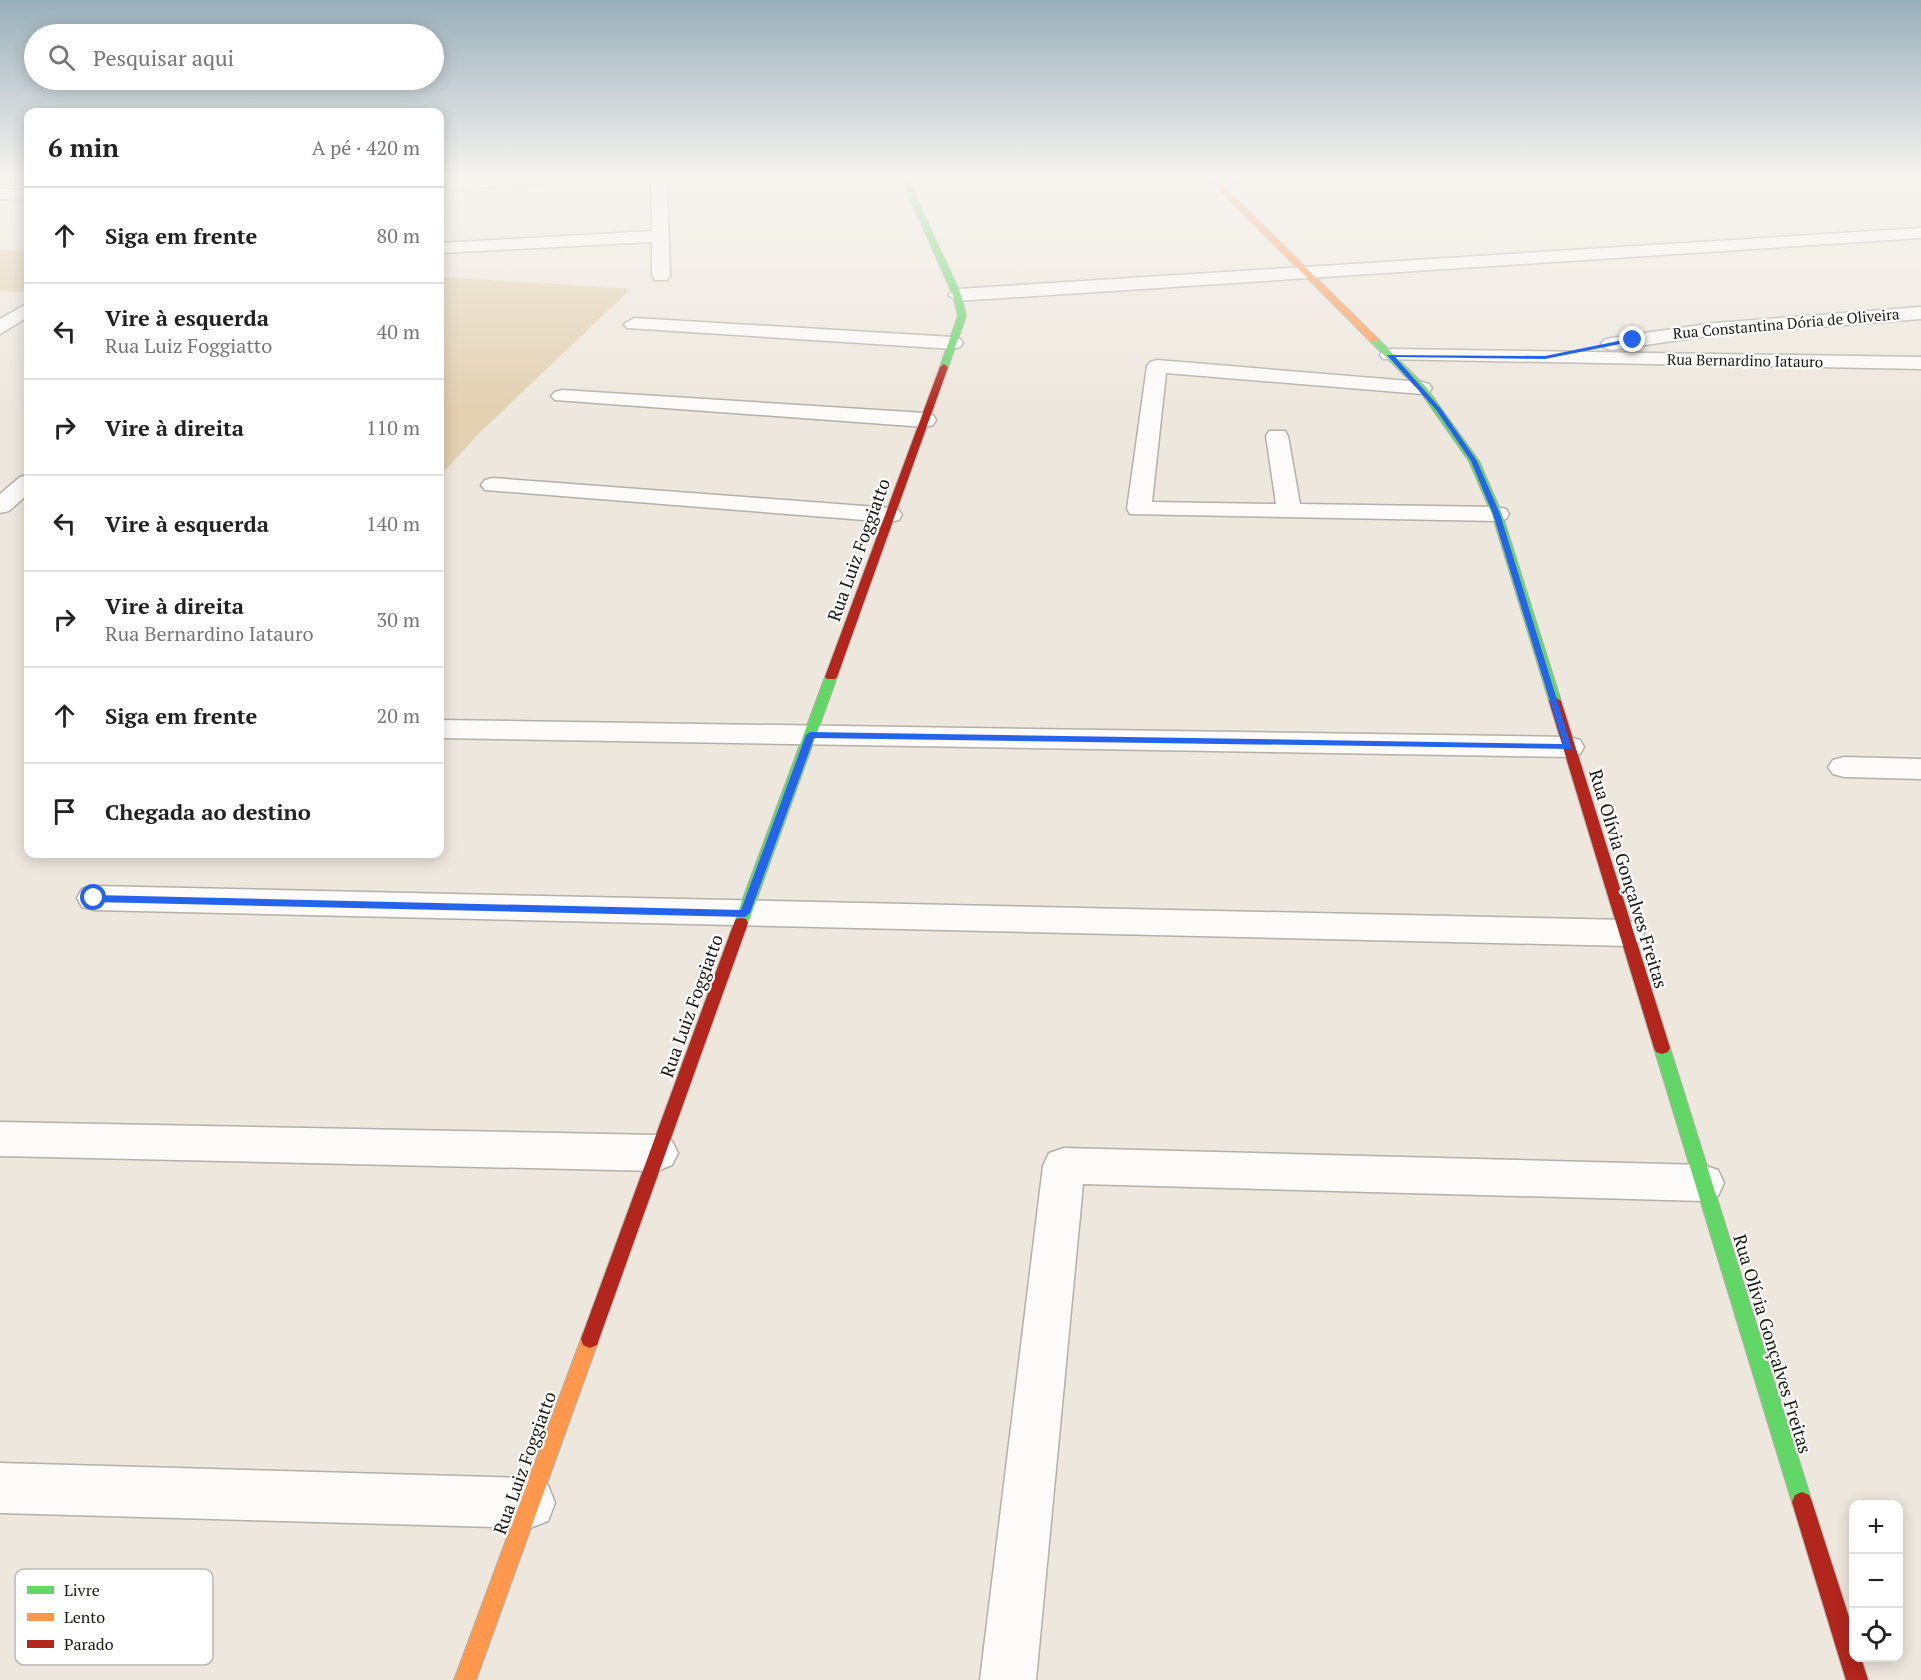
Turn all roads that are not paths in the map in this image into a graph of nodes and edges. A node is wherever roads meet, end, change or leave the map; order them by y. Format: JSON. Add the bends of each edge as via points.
{"nodes":[{"id":1,"x":660,"y":256,"type":"edge"},
{"id":2,"x":940,"y":256,"type":"edge"},
{"id":3,"x":1288,"y":256,"type":"edge"},
{"id":4,"x":1560,"y":256,"type":"edge"},
{"id":5,"x":1304,"y":273,"type":"junction"},
{"id":6,"x":660,"y":276,"type":"dead end"},
{"id":7,"x":957,"y":295,"type":"junction"},
{"id":8,"x":9,"y":299,"type":"dead end"},
{"id":9,"x":24,"y":301,"type":"edge"},
{"id":10,"x":24,"y":312,"type":"edge"},
{"id":11,"x":1921,"y":313,"type":"edge"},
{"id":12,"x":634,"y":324,"type":"dead end"},
{"id":13,"x":0,"y":328,"type":"edge"},
{"id":14,"x":953,"y":343,"type":"junction"},
{"id":15,"x":1390,"y":355,"type":"junction"},
{"id":16,"x":1545,"y":357,"type":"junction"},
{"id":17,"x":1921,"y":363,"type":"edge"},
{"id":18,"x":1422,"y":388,"type":"junction"},
{"id":19,"x":562,"y":396,"type":"dead end"},
{"id":20,"x":925,"y":420,"type":"junction"},
{"id":21,"x":1277,"y":436,"type":"dead end"},
{"id":22,"x":24,"y":485,"type":"edge"},
{"id":23,"x":493,"y":485,"type":"dead end"},
{"id":24,"x":0,"y":506,"type":"edge"},
{"id":25,"x":1289,"y":511,"type":"junction"},
{"id":26,"x":1497,"y":514,"type":"junction"},
{"id":27,"x":890,"y":515,"type":"junction"},
{"id":28,"x":444,"y":729,"type":"edge"},
{"id":29,"x":810,"y":735,"type":"junction"},
{"id":30,"x":1569,"y":747,"type":"junction"},
{"id":31,"x":1844,"y":767,"type":"dead end"},
{"id":32,"x":1921,"y":769,"type":"edge"},
{"id":33,"x":94,"y":898,"type":"dead end"},
{"id":34,"x":745,"y":913,"type":"junction"},
{"id":35,"x":1626,"y":933,"type":"junction"},
{"id":36,"x":0,"y":1139,"type":"edge"},
{"id":37,"x":657,"y":1153,"type":"junction"},
{"id":38,"x":1703,"y":1183,"type":"junction"},
{"id":39,"x":0,"y":1488,"type":"edge"},
{"id":40,"x":530,"y":1503,"type":"junction"},
{"id":41,"x":465,"y":1680,"type":"edge"},
{"id":42,"x":1008,"y":1680,"type":"edge"},
{"id":43,"x":1857,"y":1680,"type":"edge"}],
"edges":[{"from":1,"to":6,"type":"street"},
{"from":2,"to":7,"type":"street","name":"Rua Luiz Foggiatto"},
{"from":3,"to":5,"type":"street","name":"Rua Olívia Gonçalves Freitas"},
{"from":4,"to":5,"type":"street"},
{"from":5,"to":7,"type":"street"},
{"from":5,"to":15,"type":"street","name":"Rua Olívia Gonçalves Freitas"},
{"from":7,"to":14,"type":"street","name":"Rua Luiz Foggiatto","via":[[962,316]]},
{"from":8,"to":9,"type":"street"},
{"from":10,"to":13,"type":"street"},
{"from":11,"to":16,"type":"street","name":"Rua Constantina Dória de Oliveira","via":[[1674,334]]},
{"from":12,"to":14,"type":"street"},
{"from":14,"to":20,"type":"street","name":"Rua Luiz Foggiatto"},
{"from":15,"to":16,"type":"street","name":"Rua Bernardino Iatauro"},
{"from":15,"to":18,"type":"street","name":"Rua Olívia Gonçalves Freitas"},
{"from":16,"to":17,"type":"street","name":"Rua Bernardino Iatauro"},
{"from":18,"to":25,"type":"street","via":[[1157,366],[1139,509]]},
{"from":18,"to":26,"type":"street","name":"Rua Olívia Gonçalves Freitas","via":[[1474,461]]},
{"from":19,"to":20,"type":"street"},
{"from":20,"to":27,"type":"street","name":"Rua Luiz Foggiatto"},
{"from":21,"to":25,"type":"street"},
{"from":22,"to":24,"type":"street"},
{"from":23,"to":27,"type":"street"},
{"from":25,"to":26,"type":"street"},
{"from":26,"to":30,"type":"street","name":"Rua Olívia Gonçalves Freitas"},
{"from":27,"to":29,"type":"street","name":"Rua Luiz Foggiatto"},
{"from":28,"to":29,"type":"street"},
{"from":29,"to":30,"type":"street"},
{"from":29,"to":34,"type":"street","name":"Rua Luiz Foggiatto"},
{"from":30,"to":35,"type":"street","name":"Rua Olívia Gonçalves Freitas"},
{"from":31,"to":32,"type":"street"},
{"from":33,"to":34,"type":"street"},
{"from":34,"to":35,"type":"street"},
{"from":34,"to":37,"type":"street","name":"Rua Luiz Foggiatto"},
{"from":35,"to":38,"type":"street","name":"Rua Olívia Gonçalves Freitas"},
{"from":36,"to":37,"type":"street"},
{"from":37,"to":40,"type":"street","name":"Rua Luiz Foggiatto"},
{"from":38,"to":42,"type":"street","via":[[1064,1166]]},
{"from":38,"to":43,"type":"street","name":"Rua Olívia Gonçalves Freitas"},
{"from":39,"to":40,"type":"street"},
{"from":40,"to":41,"type":"street","name":"Rua Luiz Foggiatto"}]}
